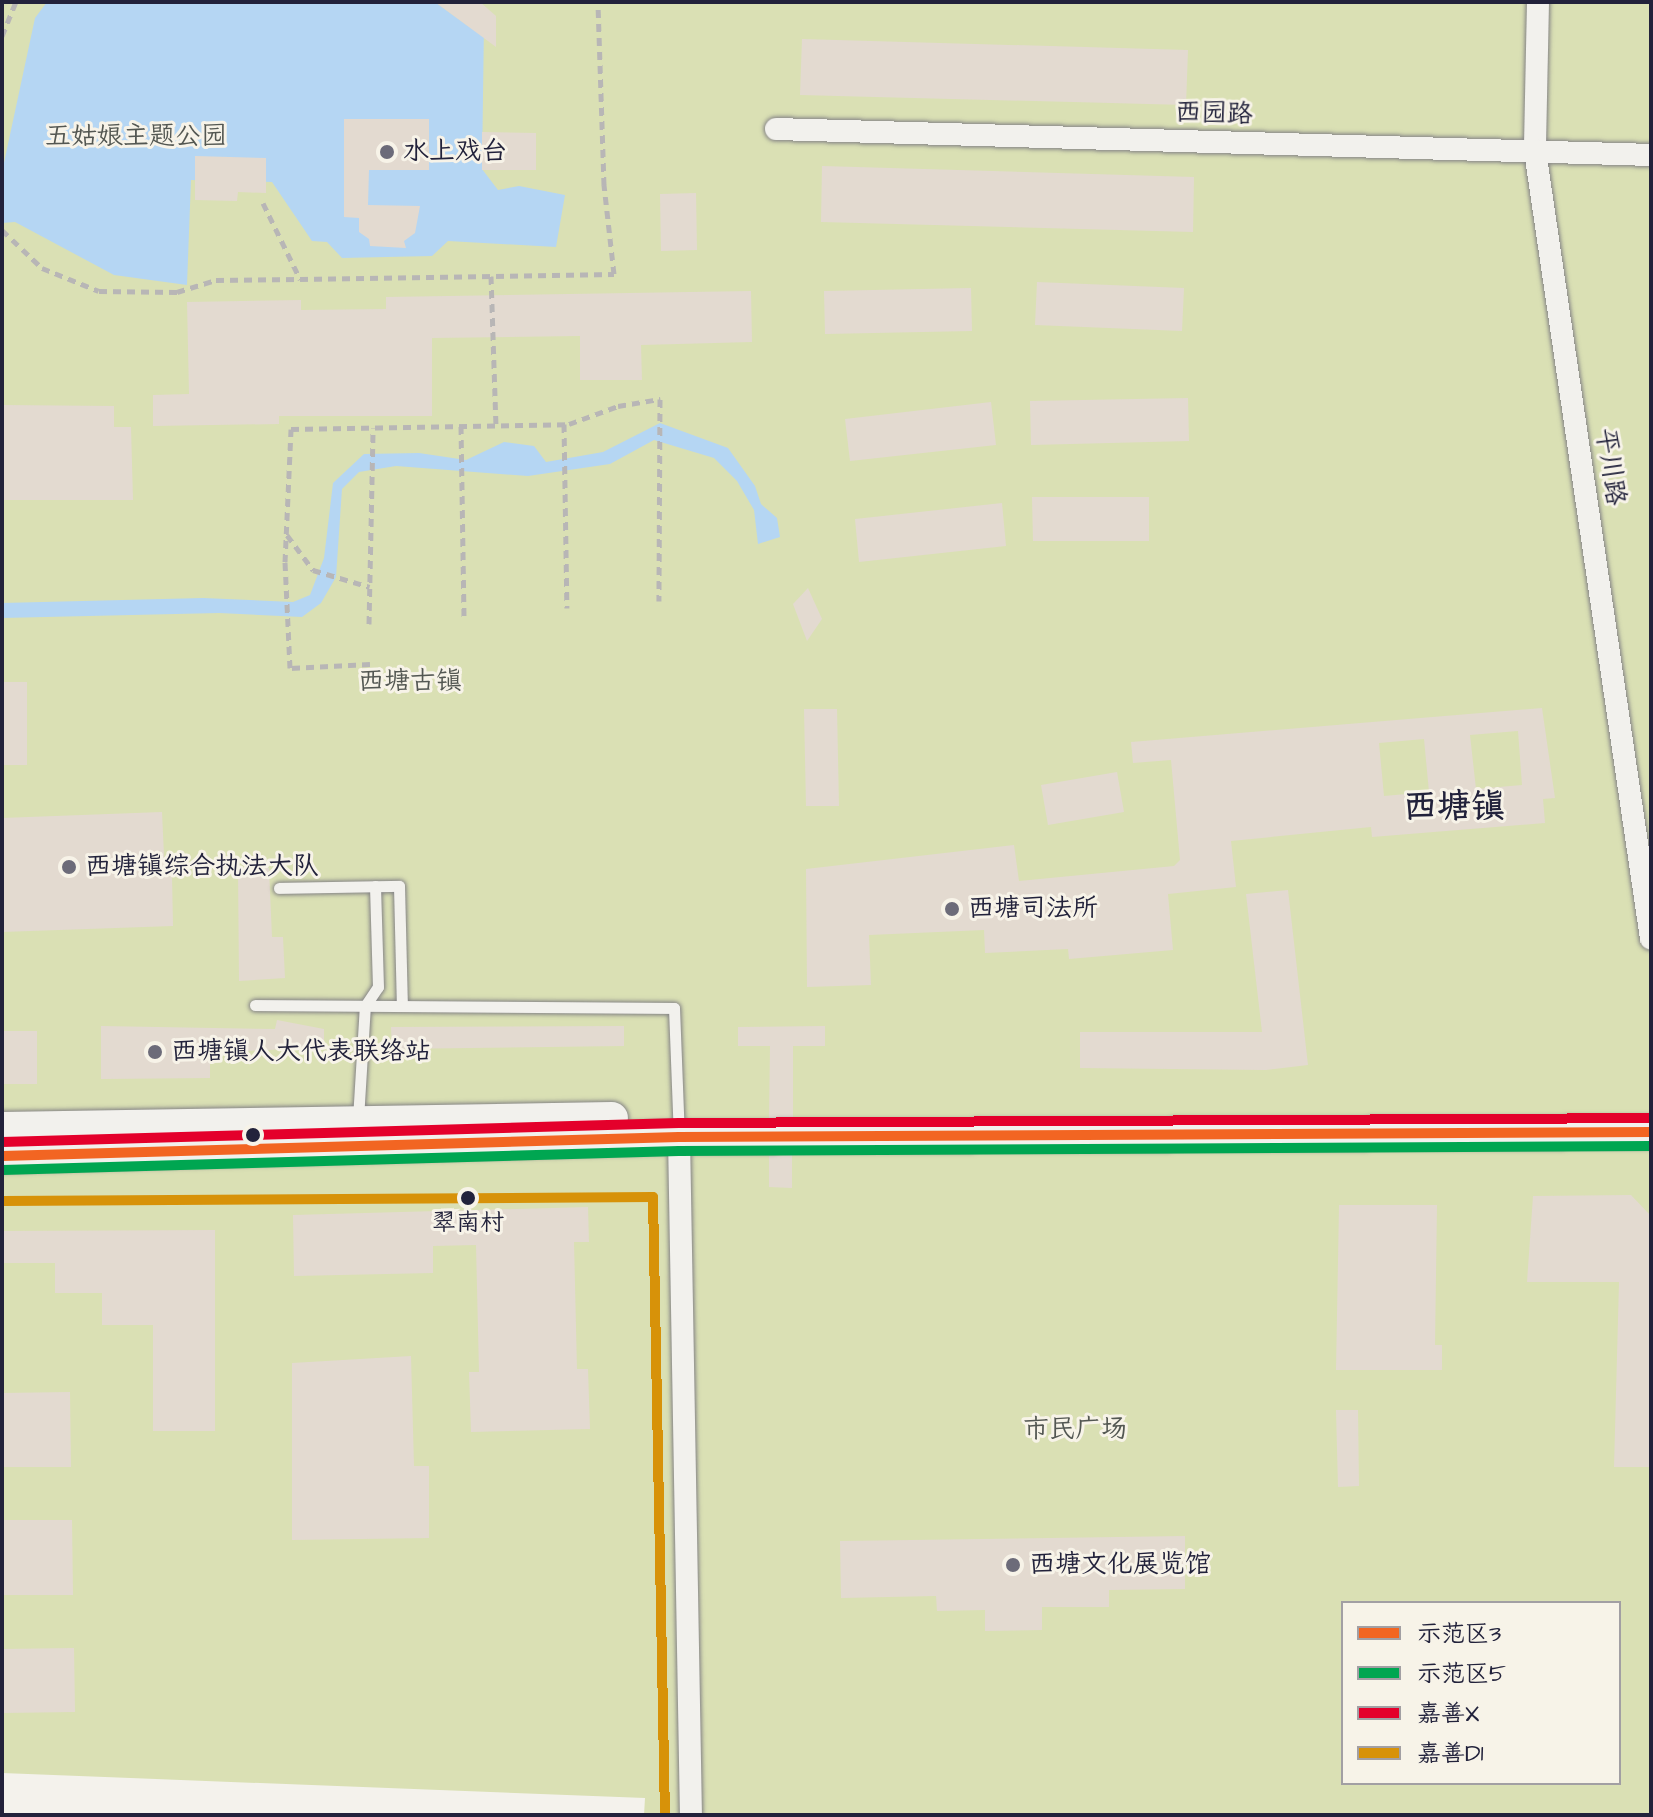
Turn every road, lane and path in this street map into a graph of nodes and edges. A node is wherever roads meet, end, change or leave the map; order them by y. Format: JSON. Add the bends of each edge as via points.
{"nodes":[{"id":1,"x":16,"y":2,"type":"edge"},
{"id":2,"x":598,"y":2,"type":"edge"},
{"id":3,"x":1538,"y":2,"type":"edge"},
{"id":4,"x":2,"y":36,"type":"edge"},
{"id":5,"x":776,"y":129,"type":"dead end"},
{"id":6,"x":1535,"y":151,"type":"junction"},
{"id":7,"x":1651,"y":155,"type":"edge"},
{"id":8,"x":263,"y":203,"type":"dead end"},
{"id":9,"x":2,"y":230,"type":"edge"},
{"id":10,"x":491,"y":276,"type":"junction"},
{"id":11,"x":300,"y":279,"type":"junction"},
{"id":12,"x":564,"y":424,"type":"junction"},
{"id":13,"x":496,"y":425,"type":"junction"},
{"id":14,"x":461,"y":426,"type":"junction"},
{"id":15,"x":373,"y":428,"type":"junction"},
{"id":16,"x":286,"y":534,"type":"junction"},
{"id":17,"x":370,"y":587,"type":"junction"},
{"id":18,"x":659,"y":601,"type":"dead end"},
{"id":19,"x":567,"y":608,"type":"dead end"},
{"id":20,"x":464,"y":617,"type":"dead end"},
{"id":21,"x":369,"y":624,"type":"dead end"},
{"id":22,"x":370,"y":664,"type":"dead end"},
{"id":23,"x":375,"y":886,"type":"junction"},
{"id":24,"x":279,"y":888,"type":"dead end"},
{"id":25,"x":1651,"y":938,"type":"edge"},
{"id":26,"x":255,"y":1005,"type":"dead end"},
{"id":27,"x":365,"y":1006,"type":"junction"},
{"id":28,"x":402,"y":1006,"type":"junction"},
{"id":29,"x":1651,"y":1111,"type":"edge"},
{"id":30,"x":358,"y":1120,"type":"junction"},
{"id":31,"x":679,"y":1127,"type":"junction"},
{"id":32,"x":2,"y":1128,"type":"edge"},
{"id":33,"x":1651,"y":1132,"type":"edge"},
{"id":34,"x":2,"y":1156,"type":"edge"},
{"id":35,"x":691,"y":1815,"type":"edge"}],
"edges":[{"from":1,"to":4,"type":"path"},
{"from":2,"to":10,"type":"path","via":[[604,185],[614,274]]},
{"from":3,"to":6,"type":"street","name":"平川路"},
{"from":5,"to":6,"type":"street","name":"西园路"},
{"from":6,"to":7,"type":"street","name":"西园路"},
{"from":6,"to":25,"type":"street","name":"平川路"},
{"from":8,"to":11,"type":"path"},
{"from":9,"to":11,"type":"path","via":[[42,268],[99,291],[177,292],[216,280]]},
{"from":10,"to":11,"type":"path"},
{"from":10,"to":13,"type":"path"},
{"from":12,"to":13,"type":"path"},
{"from":12,"to":18,"type":"path","via":[[660,399]]},
{"from":12,"to":19,"type":"path"},
{"from":13,"to":14,"type":"path"},
{"from":14,"to":15,"type":"path"},
{"from":14,"to":20,"type":"path"},
{"from":15,"to":16,"type":"path","via":[[291,429]]},
{"from":15,"to":17,"type":"path"},
{"from":16,"to":17,"type":"path","via":[[313,570]]},
{"from":16,"to":22,"type":"path","via":[[290,668]]},
{"from":17,"to":21,"type":"path"},
{"from":23,"to":24,"type":"lane"},
{"from":23,"to":27,"type":"lane","via":[[378,987]]},
{"from":23,"to":28,"type":"lane","via":[[399,886]]},
{"from":26,"to":27,"type":"lane"},
{"from":27,"to":28,"type":"lane"},
{"from":27,"to":30,"type":"lane"},
{"from":28,"to":31,"type":"lane","via":[[674,1008]]},
{"from":29,"to":31,"type":"main road"},
{"from":30,"to":31,"type":"main road"},
{"from":30,"to":32,"type":"main road"},
{"from":31,"to":33,"type":"main road"},
{"from":31,"to":34,"type":"main road"},
{"from":31,"to":35,"type":"street"}]}
